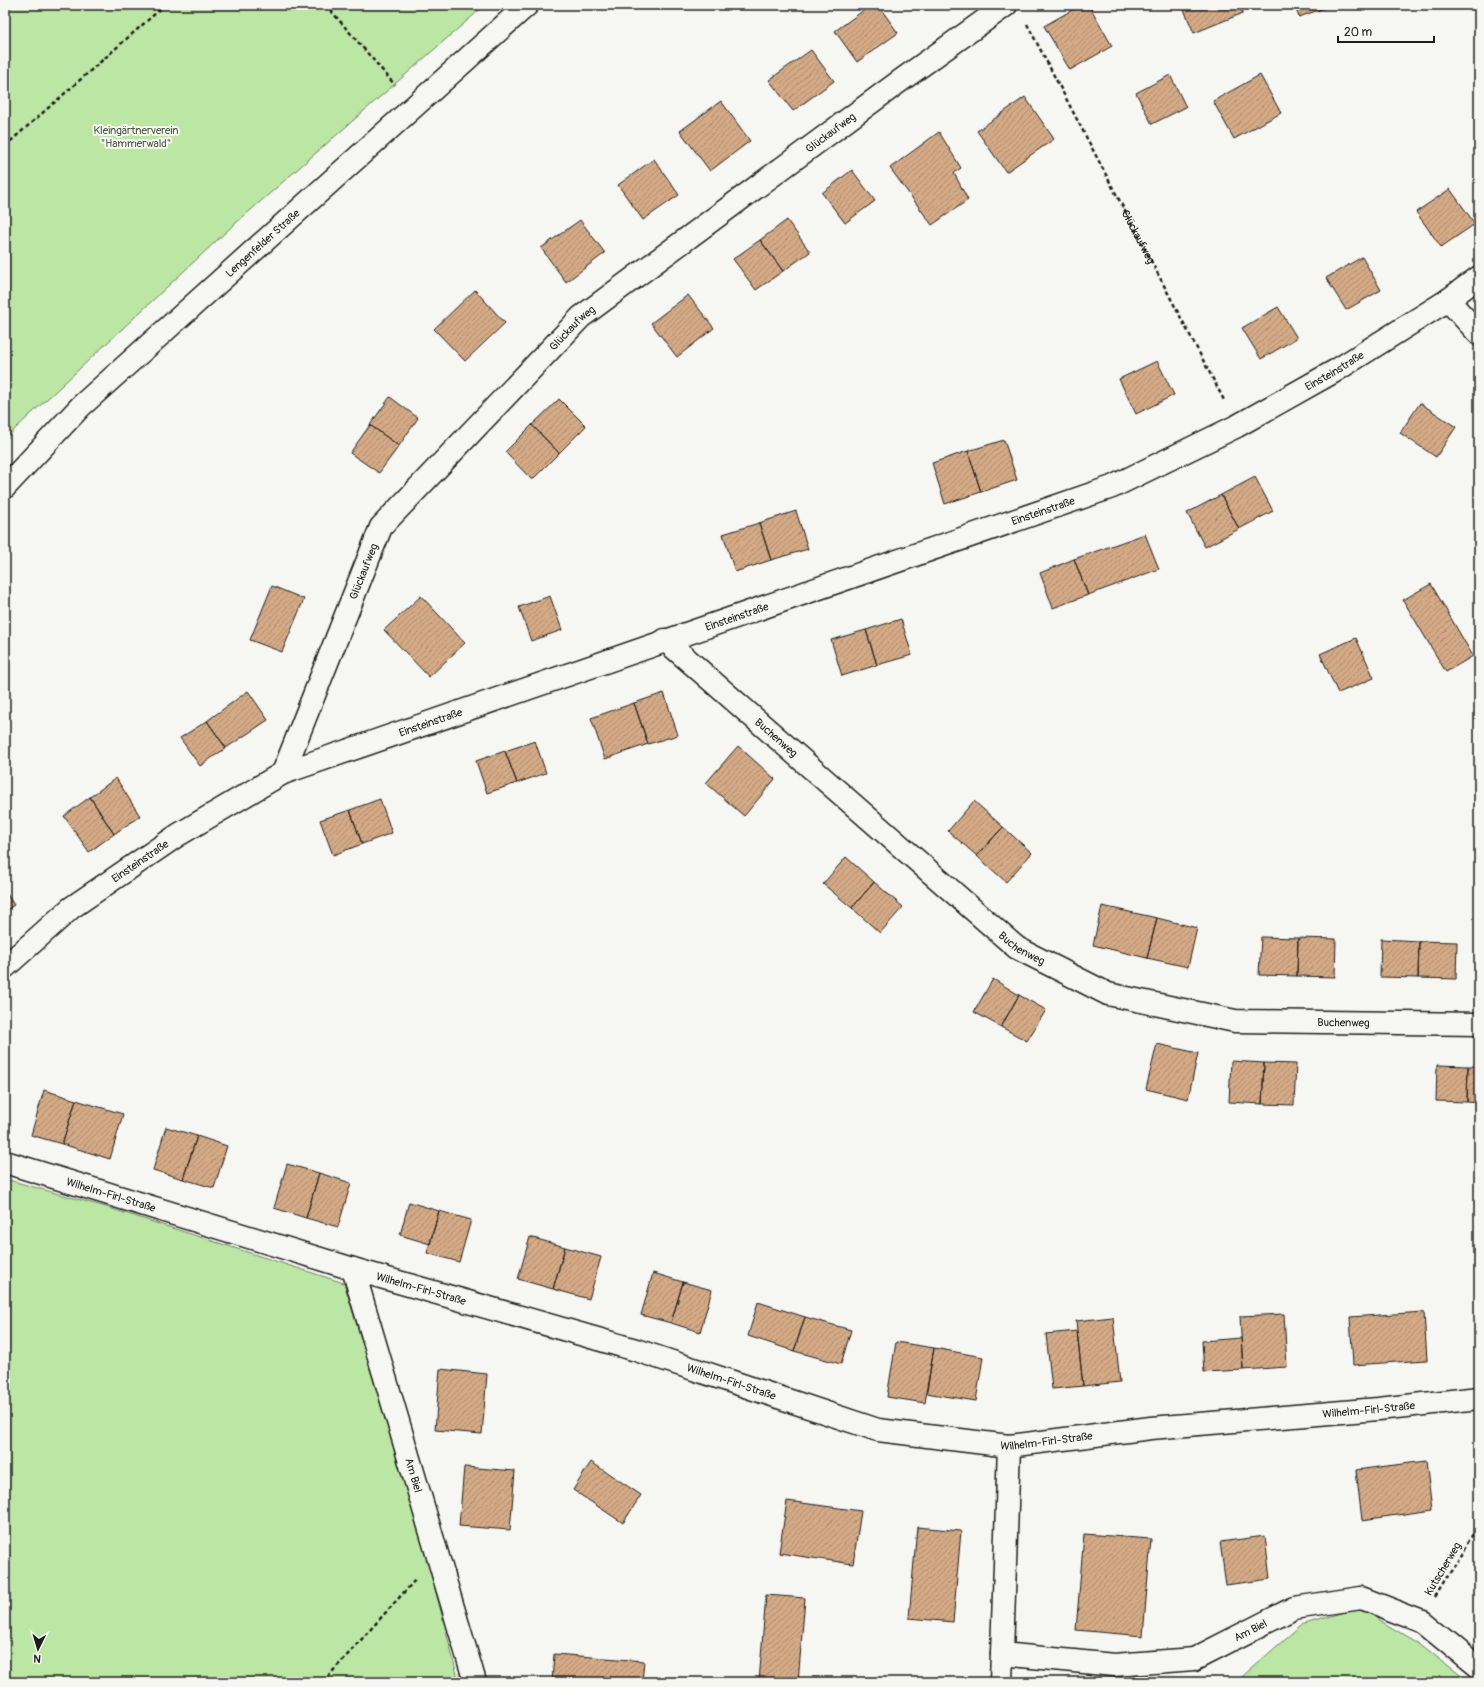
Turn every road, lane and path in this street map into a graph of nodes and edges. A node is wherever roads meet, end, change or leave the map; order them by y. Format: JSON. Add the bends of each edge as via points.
{"nodes":[{"id":1,"x":165,"y":5,"type":"edge"},
{"id":2,"x":326,"y":5,"type":"edge"},
{"id":3,"x":527,"y":5,"type":"edge"},
{"id":4,"x":1006,"y":5,"type":"edge"},
{"id":5,"x":1025,"y":19,"type":"dead end"},
{"id":6,"x":411,"y":108,"type":"junction"},
{"id":7,"x":5,"y":146,"type":"edge"},
{"id":8,"x":1479,"y":277,"type":"edge"},
{"id":9,"x":1448,"y":300,"type":"junction"},
{"id":10,"x":1479,"y":334,"type":"edge"},
{"id":11,"x":1237,"y":426,"type":"junction"},
{"id":12,"x":5,"y":487,"type":"edge"},
{"id":13,"x":665,"y":640,"type":"junction"},
{"id":14,"x":282,"y":773,"type":"junction"},
{"id":15,"x":5,"y":967,"type":"edge"},
{"id":16,"x":1479,"y":1024,"type":"edge"},
{"id":17,"x":5,"y":1162,"type":"edge"},
{"id":18,"x":353,"y":1269,"type":"junction"},
{"id":19,"x":1479,"y":1398,"type":"edge"},
{"id":20,"x":1009,"y":1446,"type":"junction"},
{"id":21,"x":1479,"y":1526,"type":"edge"},
{"id":22,"x":438,"y":1559,"type":"junction"},
{"id":23,"x":1423,"y":1622,"type":"junction"},
{"id":24,"x":1002,"y":1654,"type":"junction"},
{"id":25,"x":1479,"y":1668,"type":"edge"},
{"id":26,"x":324,"y":1682,"type":"edge"},
{"id":27,"x":475,"y":1682,"type":"edge"},
{"id":28,"x":1001,"y":1682,"type":"edge"}],
"edges":[{"from":1,"to":7,"type":"path"},
{"from":2,"to":6,"type":"path","via":[[388,76]]},
{"from":3,"to":6,"type":"street","name":"Lengenfelder Straße"},
{"from":4,"to":14,"type":"street","name":"Glückaufweg","via":[[580,317],[381,527]]},
{"from":5,"to":11,"type":"path","name":"Glückaufweg"},
{"from":6,"to":12,"type":"street","name":"Lengenfelder Straße","via":[[81,406]]},
{"from":8,"to":9,"type":"street","name":"Einsteinstraße"},
{"from":9,"to":10,"type":"street"},
{"from":9,"to":11,"type":"street","name":"Einsteinstraße","via":[[1335,370]]},
{"from":11,"to":13,"type":"street","name":"Einsteinstraße","via":[[1112,487]]},
{"from":13,"to":14,"type":"street","name":"Einsteinstraße"},
{"from":13,"to":16,"type":"street","name":"Buchenweg","via":[[1017,948],[1108,994],[1235,1021]]},
{"from":14,"to":15,"type":"street","name":"Einsteinstraße","via":[[178,835],[70,908]]},
{"from":17,"to":18,"type":"street","name":"Wilhelm-Firl-Straße"},
{"from":18,"to":20,"type":"street","name":"Wilhelm-Firl-Straße","via":[[636,1350],[878,1430]]},
{"from":18,"to":22,"type":"street","name":"Am Biel"},
{"from":19,"to":20,"type":"street","name":"Wilhelm-Firl-Straße","via":[[1151,1428]]},
{"from":20,"to":24,"type":"street"},
{"from":21,"to":23,"type":"path","name":"Kutscherweg"},
{"from":22,"to":26,"type":"path","via":[[412,1583]]},
{"from":22,"to":27,"type":"street","name":"Am Biel"},
{"from":23,"to":24,"type":"street","name":"Am Biel","via":[[1361,1598],[1294,1608],[1194,1659],[1114,1665]]},
{"from":23,"to":25,"type":"street","name":"Am Biel"},
{"from":24,"to":28,"type":"street"}]}
